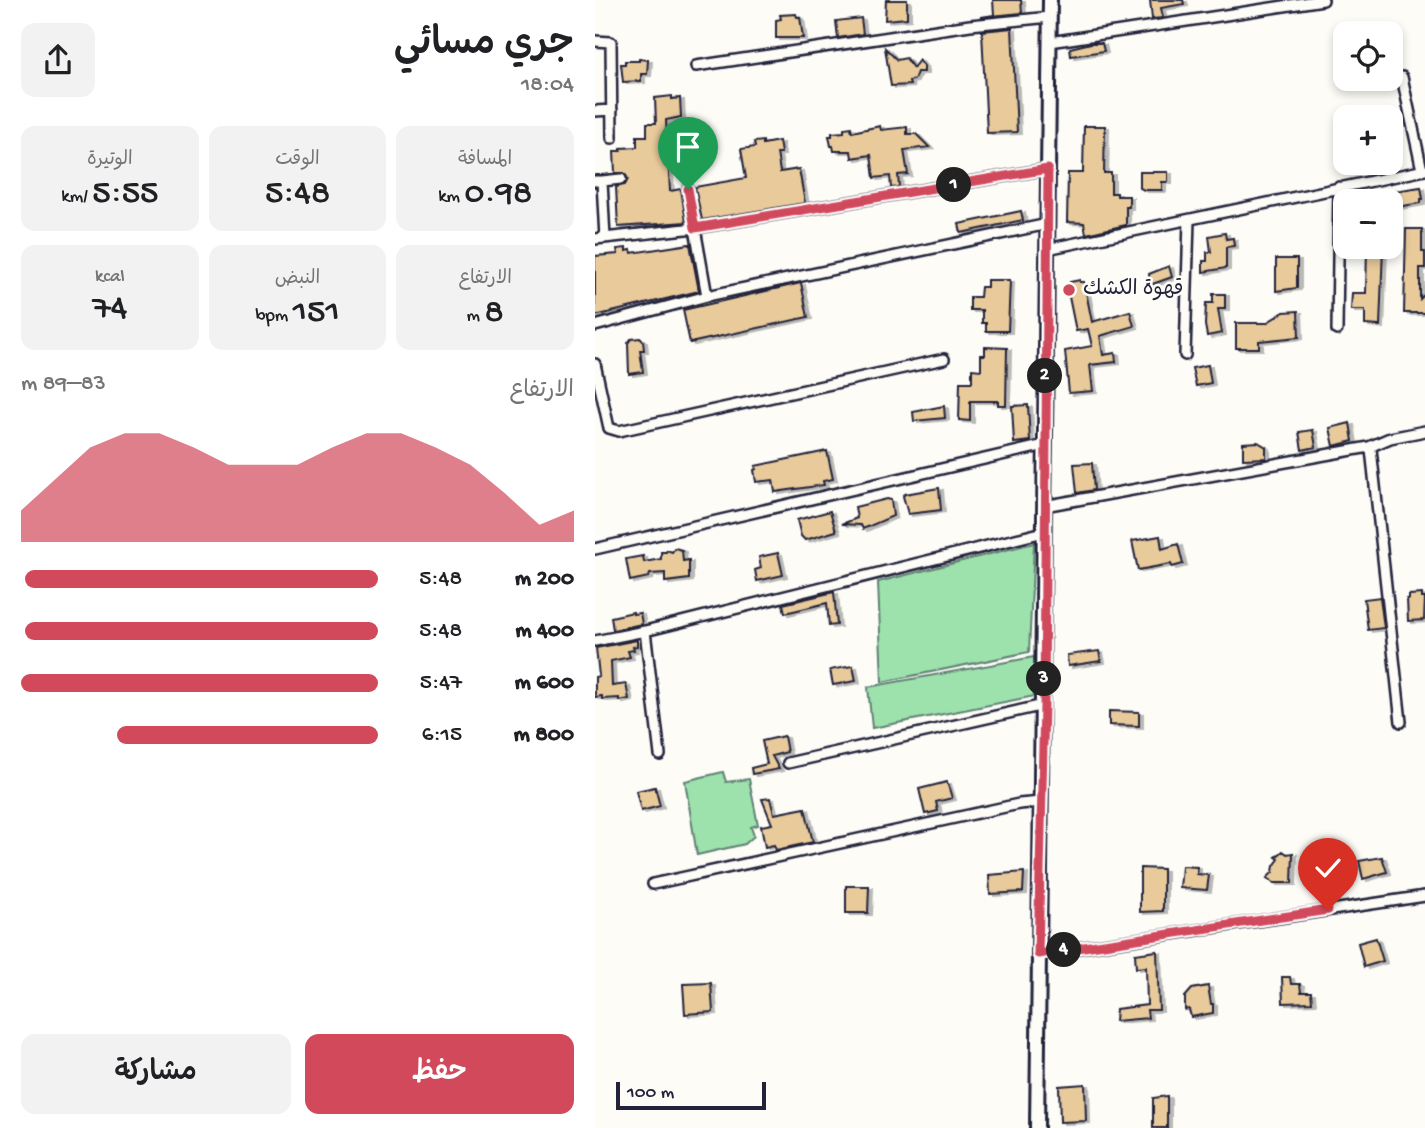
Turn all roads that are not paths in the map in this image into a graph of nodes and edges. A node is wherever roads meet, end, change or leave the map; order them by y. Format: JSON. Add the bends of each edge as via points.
{"nodes":[{"id":1,"x":1051,"y":0,"type":"edge"},
{"id":2,"x":1323,"y":0,"type":"edge"},
{"id":3,"x":1050,"y":16,"type":"junction"},
{"id":4,"x":595,"y":41,"type":"edge"},
{"id":5,"x":1050,"y":41,"type":"junction"},
{"id":6,"x":696,"y":66,"type":"dead end"},
{"id":7,"x":1403,"y":81,"type":"edge"},
{"id":8,"x":612,"y":110,"type":"junction"},
{"id":9,"x":595,"y":111,"type":"edge"},
{"id":10,"x":612,"y":138,"type":"dead end"},
{"id":11,"x":1048,"y":169,"type":"junction"},
{"id":12,"x":1423,"y":170,"type":"edge"},
{"id":13,"x":621,"y":179,"type":"dead end"},
{"id":14,"x":598,"y":181,"type":"edge"},
{"id":15,"x":1339,"y":187,"type":"junction"},
{"id":16,"x":688,"y":189,"type":"dead end"},
{"id":17,"x":1189,"y":220,"type":"junction"},
{"id":18,"x":1048,"y":225,"type":"junction"},
{"id":19,"x":695,"y":228,"type":"junction"},
{"id":20,"x":600,"y":238,"type":"edge"},
{"id":21,"x":1047,"y":249,"type":"junction"},
{"id":22,"x":707,"y":296,"type":"junction"},
{"id":23,"x":595,"y":326,"type":"edge"},
{"id":24,"x":1337,"y":330,"type":"dead end"},
{"id":25,"x":1185,"y":355,"type":"dead end"},
{"id":26,"x":944,"y":359,"type":"dead end"},
{"id":27,"x":595,"y":364,"type":"edge"},
{"id":28,"x":1425,"y":431,"type":"edge"},
{"id":29,"x":1045,"y":445,"type":"junction"},
{"id":30,"x":1369,"y":447,"type":"junction"},
{"id":31,"x":1044,"y":506,"type":"junction"},
{"id":32,"x":1044,"y":532,"type":"junction"},
{"id":33,"x":595,"y":550,"type":"edge"},
{"id":34,"x":646,"y":631,"type":"junction"},
{"id":35,"x":595,"y":641,"type":"edge"},
{"id":36,"x":1044,"y":705,"type":"junction"},
{"id":37,"x":1401,"y":723,"type":"dead end"},
{"id":38,"x":660,"y":755,"type":"dead end"},
{"id":39,"x":788,"y":763,"type":"dead end"},
{"id":40,"x":1041,"y":802,"type":"junction"},
{"id":41,"x":653,"y":884,"type":"dead end"},
{"id":42,"x":1425,"y":896,"type":"edge"},
{"id":43,"x":1038,"y":954,"type":"junction"},
{"id":44,"x":1037,"y":1128,"type":"edge"}],
"edges":[{"from":1,"to":3,"type":"main road"},
{"from":2,"to":5,"type":"street"},
{"from":3,"to":5,"type":"main road"},
{"from":3,"to":6,"type":"street"},
{"from":4,"to":8,"type":"street","via":[[611,42]]},
{"from":5,"to":11,"type":"main road"},
{"from":7,"to":12,"type":"street"},
{"from":8,"to":9,"type":"street"},
{"from":8,"to":10,"type":"street"},
{"from":11,"to":18,"type":"main road"},
{"from":11,"to":19,"type":"street"},
{"from":12,"to":15,"type":"street"},
{"from":13,"to":14,"type":"street"},
{"from":14,"to":20,"type":"street"},
{"from":15,"to":17,"type":"street"},
{"from":15,"to":24,"type":"street"},
{"from":16,"to":19,"type":"street"},
{"from":17,"to":21,"type":"street"},
{"from":17,"to":25,"type":"street"},
{"from":18,"to":21,"type":"main road"},
{"from":18,"to":22,"type":"street"},
{"from":19,"to":20,"type":"street"},
{"from":19,"to":22,"type":"street"},
{"from":21,"to":29,"type":"main road"},
{"from":22,"to":23,"type":"street"},
{"from":26,"to":27,"type":"street","via":[[619,431],[608,428]]},
{"from":28,"to":30,"type":"street"},
{"from":29,"to":31,"type":"main road"},
{"from":29,"to":33,"type":"street"},
{"from":30,"to":31,"type":"street"},
{"from":30,"to":37,"type":"street"},
{"from":31,"to":32,"type":"main road"},
{"from":32,"to":34,"type":"street"},
{"from":32,"to":36,"type":"main road"},
{"from":34,"to":35,"type":"street"},
{"from":34,"to":38,"type":"street"},
{"from":36,"to":39,"type":"street"},
{"from":36,"to":40,"type":"main road"},
{"from":40,"to":41,"type":"street"},
{"from":40,"to":43,"type":"main road"},
{"from":42,"to":43,"type":"street"},
{"from":43,"to":44,"type":"main road"}]}
